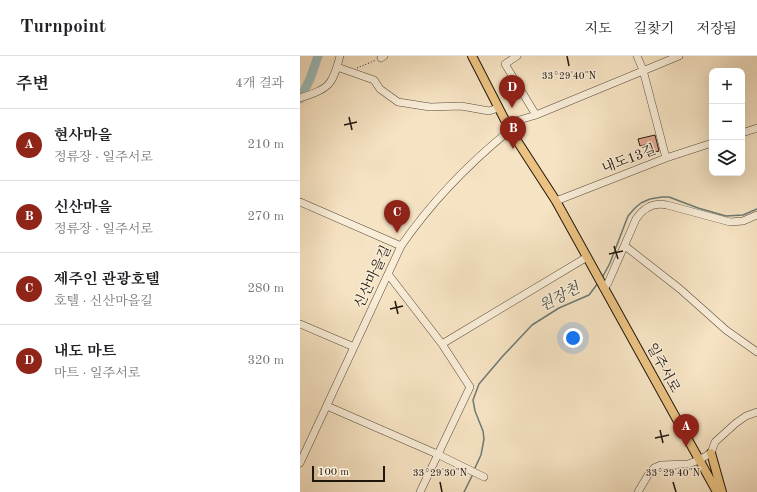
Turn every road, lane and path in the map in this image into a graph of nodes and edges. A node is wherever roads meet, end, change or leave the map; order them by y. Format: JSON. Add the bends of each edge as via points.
{"nodes":[{"id":1,"x":340,"y":56,"type":"edge"},
{"id":2,"x":472,"y":56,"type":"edge"},
{"id":3,"x":517,"y":56,"type":"edge"},
{"id":4,"x":637,"y":56,"type":"edge"},
{"id":5,"x":679,"y":56,"type":"edge"},
{"id":6,"x":382,"y":57,"type":"edge"},
{"id":7,"x":337,"y":68,"type":"junction"},
{"id":8,"x":643,"y":70,"type":"junction"},
{"id":9,"x":349,"y":72,"type":"junction"},
{"id":10,"x":300,"y":98,"type":"edge"},
{"id":11,"x":498,"y":108,"type":"junction"},
{"id":12,"x":536,"y":115,"type":"junction"},
{"id":13,"x":509,"y":128,"type":"junction"},
{"id":14,"x":757,"y":128,"type":"edge"},
{"id":15,"x":745,"y":132,"type":"edge"},
{"id":16,"x":709,"y":144,"type":"edge"},
{"id":17,"x":666,"y":158,"type":"junction"},
{"id":18,"x":556,"y":201,"type":"junction"},
{"id":19,"x":300,"y":202,"type":"edge"},
{"id":20,"x":757,"y":216,"type":"edge"},
{"id":21,"x":401,"y":246,"type":"junction"},
{"id":22,"x":625,"y":246,"type":"junction"},
{"id":23,"x":586,"y":257,"type":"junction"},
{"id":24,"x":388,"y":274,"type":"junction"},
{"id":25,"x":601,"y":283,"type":"junction"},
{"id":26,"x":301,"y":325,"type":"edge"},
{"id":27,"x":442,"y":344,"type":"junction"},
{"id":28,"x":354,"y":347,"type":"junction"},
{"id":29,"x":757,"y":352,"type":"edge"},
{"id":30,"x":327,"y":406,"type":"junction"},
{"id":31,"x":757,"y":412,"type":"edge"},
{"id":32,"x":712,"y":453,"type":"junction"},
{"id":33,"x":437,"y":454,"type":"junction"},
{"id":34,"x":699,"y":460,"type":"junction"},
{"id":35,"x":300,"y":463,"type":"edge"},
{"id":36,"x":482,"y":476,"type":"dead end"},
{"id":37,"x":420,"y":492,"type":"edge"},
{"id":38,"x":638,"y":492,"type":"edge"},
{"id":39,"x":717,"y":492,"type":"edge"},
{"id":40,"x":722,"y":492,"type":"edge"}],
"edges":[{"from":1,"to":7,"type":"street"},
{"from":2,"to":11,"type":"main road","name":"일주서로"},
{"from":3,"to":12,"type":"street","via":[[505,64]]},
{"from":4,"to":8,"type":"street"},
{"from":5,"to":8,"type":"street","name":"신산마을길"},
{"from":6,"to":9,"type":"path"},
{"from":7,"to":9,"type":"street"},
{"from":7,"to":10,"type":"street","via":[[331,82],[323,90]]},
{"from":8,"to":12,"type":"street","name":"신산마을길"},
{"from":8,"to":17,"type":"street"},
{"from":9,"to":11,"type":"street","via":[[374,80],[380,89],[398,102],[430,107],[461,106],[489,111]]},
{"from":11,"to":13,"type":"main road","name":"일주서로"},
{"from":12,"to":13,"type":"street","name":"신산마을길","via":[[516,121]]},
{"from":13,"to":18,"type":"main road","name":"일주서로"},
{"from":13,"to":21,"type":"street","name":"신산마을길","via":[[449,184]]},
{"from":14,"to":15,"type":"street"},
{"from":16,"to":17,"type":"street","name":"내도13길"},
{"from":17,"to":18,"type":"street","name":"내도13길"},
{"from":18,"to":23,"type":"main road","name":"일주서로"},
{"from":19,"to":21,"type":"street"},
{"from":20,"to":22,"type":"street","via":[[730,222],[667,205],[654,205],[639,214]]},
{"from":21,"to":24,"type":"street","name":"신산마을길"},
{"from":22,"to":25,"type":"street","via":[[608,283]]},
{"from":22,"to":29,"type":"street","via":[[680,289],[726,330]]},
{"from":23,"to":25,"type":"main road","name":"일주서로"},
{"from":23,"to":27,"type":"street"},
{"from":24,"to":27,"type":"street"},
{"from":24,"to":28,"type":"street","name":"신산마을길"},
{"from":25,"to":34,"type":"main road","name":"일주서로"},
{"from":26,"to":28,"type":"street"},
{"from":27,"to":33,"type":"street","via":[[470,387]]},
{"from":28,"to":30,"type":"street","name":"신산마을길"},
{"from":30,"to":33,"type":"street"},
{"from":30,"to":35,"type":"street","name":"신산마을길"},
{"from":31,"to":32,"type":"street","via":[[742,418],[729,429],[716,442]]},
{"from":32,"to":34,"type":"street"},
{"from":32,"to":40,"type":"main road"},
{"from":33,"to":36,"type":"street"},
{"from":33,"to":37,"type":"street"},
{"from":34,"to":38,"type":"street","via":[[688,464],[661,465],[654,468]]},
{"from":34,"to":39,"type":"main road","name":"일주서로"}]}
